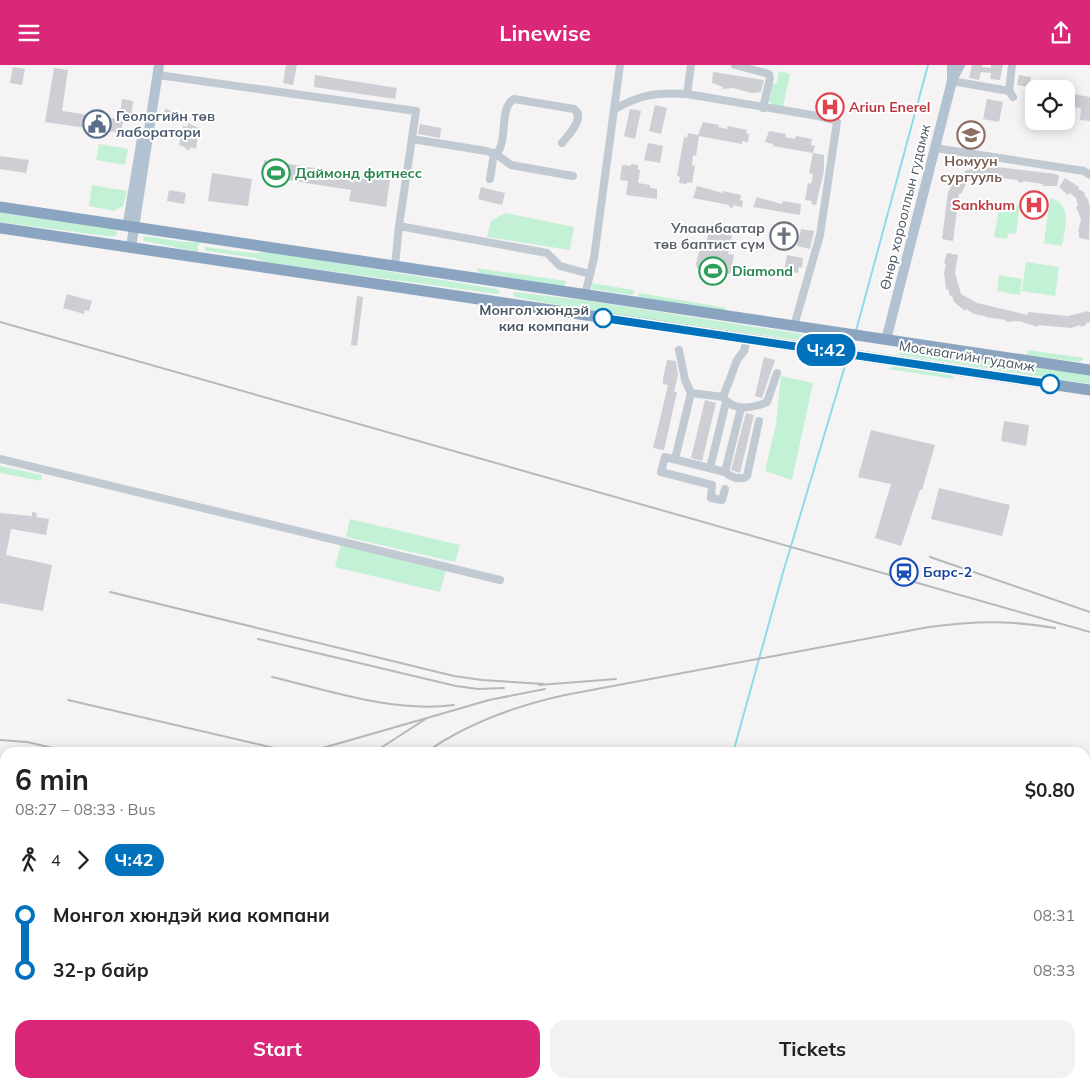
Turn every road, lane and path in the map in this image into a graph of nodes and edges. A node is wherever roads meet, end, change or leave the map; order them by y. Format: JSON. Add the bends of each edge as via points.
{"nodes":[{"id":1,"x":154,"y":65,"type":"edge"},
{"id":2,"x":620,"y":65,"type":"edge"},
{"id":3,"x":691,"y":65,"type":"edge"},
{"id":4,"x":735,"y":65,"type":"edge"},
{"id":5,"x":952,"y":65,"type":"edge"},
{"id":6,"x":960,"y":65,"type":"edge"},
{"id":7,"x":1012,"y":65,"type":"edge"},
{"id":8,"x":159,"y":70,"type":"edge"},
{"id":9,"x":952,"y":81,"type":"junction"},
{"id":10,"x":687,"y":94,"type":"junction"},
{"id":11,"x":763,"y":107,"type":"junction"},
{"id":12,"x":615,"y":109,"type":"junction"},
{"id":13,"x":412,"y":139,"type":"junction"},
{"id":14,"x":562,"y":143,"type":"dead end"},
{"id":15,"x":935,"y":148,"type":"junction"},
{"id":16,"x":495,"y":154,"type":"junction"},
{"id":17,"x":1090,"y":175,"type":"edge"},
{"id":18,"x":573,"y":176,"type":"dead end"},
{"id":19,"x":490,"y":179,"type":"dead end"},
{"id":20,"x":0,"y":207,"type":"edge"},
{"id":21,"x":399,"y":226,"type":"junction"},
{"id":22,"x":131,"y":227,"type":"junction"},
{"id":23,"x":0,"y":228,"type":"edge"},
{"id":24,"x":213,"y":239,"type":"junction"},
{"id":25,"x":128,"y":246,"type":"junction"},
{"id":26,"x":210,"y":259,"type":"junction"},
{"id":27,"x":395,"y":265,"type":"junction"},
{"id":28,"x":590,"y":274,"type":"junction"},
{"id":29,"x":507,"y":284,"type":"junction"},
{"id":30,"x":585,"y":295,"type":"junction"},
{"id":31,"x":505,"y":303,"type":"junction"},
{"id":32,"x":794,"y":326,"type":"junction"},
{"id":33,"x":747,"y":339,"type":"junction"},
{"id":34,"x":880,"y":340,"type":"junction"},
{"id":35,"x":679,"y":350,"type":"dead end"},
{"id":36,"x":1090,"y":370,"type":"edge"},
{"id":37,"x":777,"y":373,"type":"dead end"},
{"id":38,"x":1090,"y":390,"type":"edge"},
{"id":39,"x":691,"y":393,"type":"junction"},
{"id":40,"x":725,"y":399,"type":"junction"},
{"id":41,"x":741,"y":408,"type":"junction"},
{"id":42,"x":759,"y":421,"type":"dead end"},
{"id":43,"x":0,"y":459,"type":"edge"},
{"id":44,"x":675,"y":459,"type":"junction"},
{"id":45,"x":713,"y":469,"type":"junction"},
{"id":46,"x":725,"y":472,"type":"junction"},
{"id":47,"x":712,"y":485,"type":"junction"},
{"id":48,"x":725,"y":489,"type":"dead end"},
{"id":49,"x":500,"y":580,"type":"dead end"}],
"edges":[{"from":1,"to":22,"type":"main road"},
{"from":2,"to":12,"type":"street"},
{"from":3,"to":10,"type":"street"},
{"from":4,"to":11,"type":"street","via":[[769,74]]},
{"from":5,"to":9,"type":"main road","name":"Өнөр хорооллын гудамж"},
{"from":6,"to":9,"type":"main road","name":"Өнөр хорооллын гудамж"},
{"from":7,"to":9,"type":"street","via":[[1011,94]]},
{"from":8,"to":13,"type":"street","via":[[416,111]]},
{"from":8,"to":22,"type":"main road"},
{"from":9,"to":15,"type":"main road","name":"Өнөр хорооллын гудамж"},
{"from":10,"to":11,"type":"street"},
{"from":10,"to":12,"type":"street","via":[[657,93]]},
{"from":11,"to":32,"type":"street","via":[[818,116],[837,123],[820,235]]},
{"from":12,"to":28,"type":"street"},
{"from":13,"to":16,"type":"street"},
{"from":13,"to":21,"type":"street"},
{"from":14,"to":16,"type":"street","via":[[576,125],[577,111],[514,99],[506,108],[502,146]]},
{"from":15,"to":17,"type":"street","via":[[1084,171]]},
{"from":15,"to":34,"type":"main road","name":"Өнөр хорооллын гудамж"},
{"from":16,"to":18,"type":"street","via":[[511,165]]},
{"from":16,"to":19,"type":"street"},
{"from":20,"to":22,"type":"highway","name":"Москвагийн гудамж"},
{"from":21,"to":27,"type":"street"},
{"from":21,"to":28,"type":"street","via":[[547,253],[560,266]]},
{"from":22,"to":24,"type":"highway","name":"Москвагийн гудамж"},
{"from":22,"to":25,"type":"main road"},
{"from":23,"to":25,"type":"highway","name":"Москвагийн гудамж"},
{"from":24,"to":26,"type":"highway","via":[[203,249]]},
{"from":24,"to":27,"type":"highway","name":"Москвагийн гудамж"},
{"from":25,"to":26,"type":"highway","name":"Москвагийн гудамж"},
{"from":26,"to":31,"type":"highway","name":"Москвагийн гудамж"},
{"from":27,"to":29,"type":"highway","name":"Москвагийн гудамж"},
{"from":28,"to":30,"type":"street"},
{"from":29,"to":30,"type":"highway","name":"Москвагийн гудамж"},
{"from":29,"to":31,"type":"highway"},
{"from":30,"to":32,"type":"highway","name":"Москвагийн гудамж"},
{"from":31,"to":33,"type":"highway","name":"Москвагийн гудамж"},
{"from":32,"to":34,"type":"highway","name":"Москвагийн гудамж"},
{"from":33,"to":38,"type":"highway","name":"Москвагийн гудамж"},
{"from":33,"to":40,"type":"street","via":[[733,369]]},
{"from":34,"to":36,"type":"highway","name":"Москвагийн гудамж"},
{"from":35,"to":39,"type":"street"},
{"from":37,"to":41,"type":"street","via":[[767,402]]},
{"from":39,"to":40,"type":"street"},
{"from":39,"to":44,"type":"street"},
{"from":40,"to":41,"type":"street"},
{"from":40,"to":45,"type":"street"},
{"from":41,"to":46,"type":"street"},
{"from":42,"to":46,"type":"street","via":[[747,476],[740,479]]},
{"from":43,"to":49,"type":"street"},
{"from":44,"to":45,"type":"street"},
{"from":44,"to":47,"type":"street","via":[[665,457],[662,473]]},
{"from":45,"to":46,"type":"street"},
{"from":45,"to":47,"type":"street"},
{"from":47,"to":48,"type":"street","via":[[711,498],[721,501]]}]}
